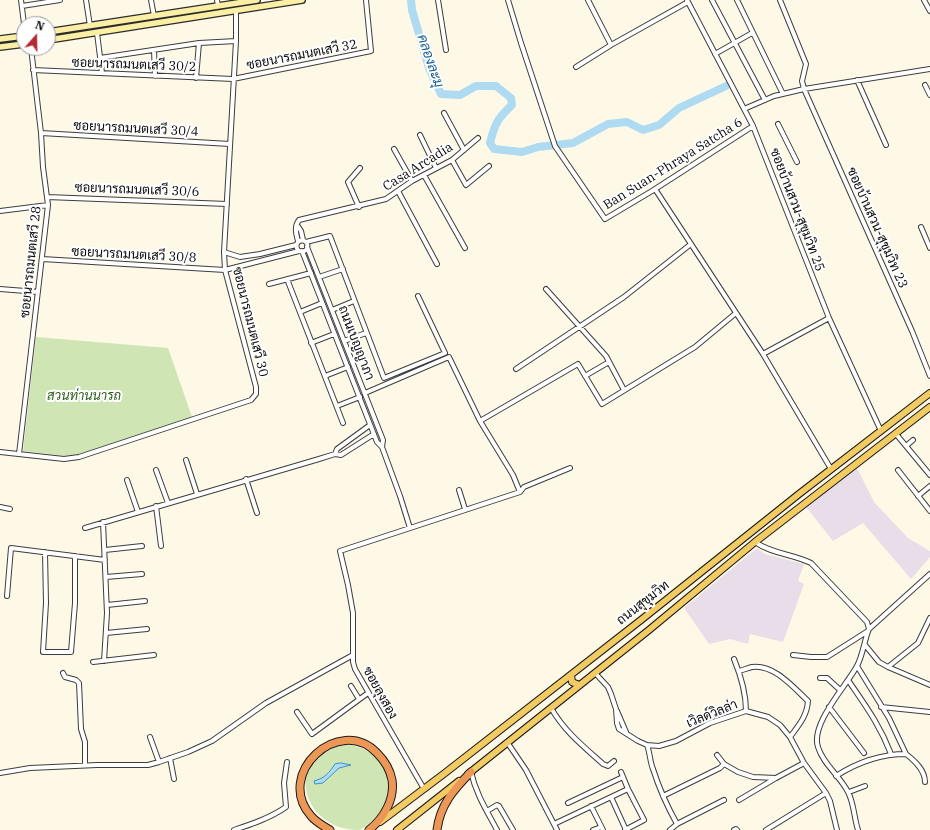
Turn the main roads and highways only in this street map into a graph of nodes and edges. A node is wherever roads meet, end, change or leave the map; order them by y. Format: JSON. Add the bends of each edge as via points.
{"nodes":[{"id":1,"x":257,"y":0,"type":"edge"},
{"id":2,"x":302,"y":0,"type":"edge"},
{"id":3,"x":218,"y":3,"type":"edge"},
{"id":4,"x":56,"y":31,"type":"edge"},
{"id":5,"x":16,"y":37,"type":"edge"},
{"id":6,"x":0,"y":39,"type":"edge"},
{"id":7,"x":56,"y":39,"type":"edge"},
{"id":8,"x":16,"y":45,"type":"edge"},
{"id":9,"x":0,"y":47,"type":"edge"},
{"id":10,"x":930,"y":393,"type":"edge"},
{"id":11,"x":930,"y":407,"type":"edge"},
{"id":12,"x":571,"y":675,"type":"junction"},
{"id":13,"x":579,"y":685,"type":"junction"},
{"id":14,"x":471,"y":772,"type":"junction"},
{"id":15,"x":371,"y":828,"type":"edge"},
{"id":16,"x":330,"y":830,"type":"edge"},
{"id":17,"x":397,"y":830,"type":"edge"},
{"id":18,"x":437,"y":830,"type":"edge"}],
"edges":[{"from":1,"to":3,"type":"main road"},
{"from":2,"to":7,"type":"main road"},
{"from":3,"to":4,"type":"main road"},
{"from":5,"to":6,"type":"main road"},
{"from":8,"to":9,"type":"main road"},
{"from":10,"to":12,"type":"main road","name":"ถนนสุขุมวิท"},
{"from":11,"to":13,"type":"main road","name":"ถนนสุขุมวิท","via":[[755,542]]},
{"from":12,"to":13,"type":"main road","via":[[572,682]]},
{"from":12,"to":15,"type":"main road","name":"ถนนสุขุมวิท"},
{"from":13,"to":14,"type":"main road","name":"ถนนสุขุมวิท"},
{"from":14,"to":17,"type":"main road","name":"ถนนสุขุมวิท"},
{"from":14,"to":18,"type":"highway","via":[[453,790],[439,816]]},
{"from":15,"to":16,"type":"highway","via":[[385,812],[390,800],[390,774],[384,761],[372,749],[359,743],[345,741],[330,744],[317,753],[308,763],[301,780],[302,799],[307,811]]}]}
